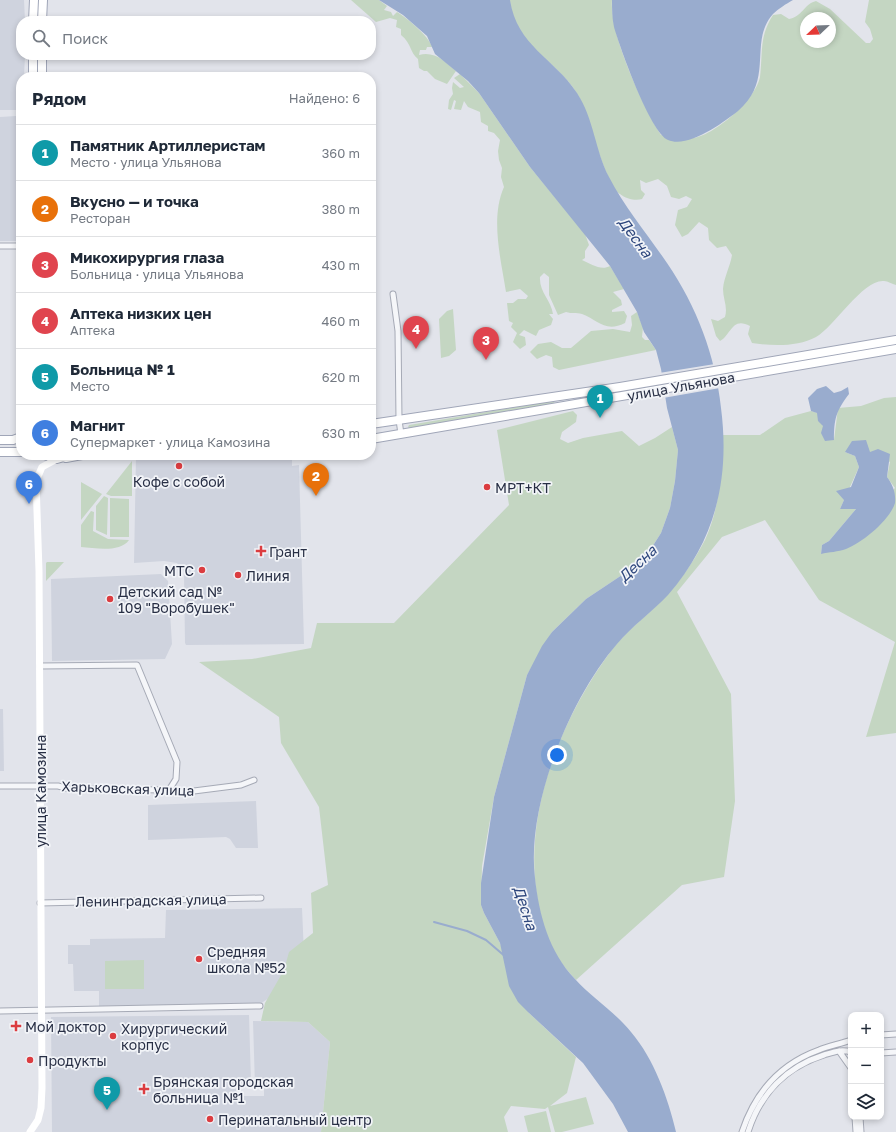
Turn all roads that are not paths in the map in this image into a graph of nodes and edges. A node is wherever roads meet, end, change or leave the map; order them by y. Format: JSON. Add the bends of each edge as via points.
{"nodes":[{"id":1,"x":34,"y":0,"type":"edge"},
{"id":2,"x":43,"y":0,"type":"edge"},
{"id":3,"x":34,"y":16,"type":"edge"},
{"id":4,"x":42,"y":16,"type":"edge"},
{"id":5,"x":33,"y":60,"type":"edge"},
{"id":6,"x":42,"y":60,"type":"edge"},
{"id":7,"x":33,"y":72,"type":"edge"},
{"id":8,"x":42,"y":72,"type":"edge"},
{"id":9,"x":0,"y":246,"type":"edge"},
{"id":10,"x":16,"y":246,"type":"edge"},
{"id":11,"x":393,"y":294,"type":"dead end"},
{"id":12,"x":896,"y":340,"type":"edge"},
{"id":13,"x":896,"y":350,"type":"edge"},
{"id":14,"x":399,"y":420,"type":"junction"},
{"id":15,"x":376,"y":423,"type":"edge"},
{"id":16,"x":401,"y":434,"type":"junction"},
{"id":17,"x":376,"y":438,"type":"edge"},
{"id":18,"x":16,"y":439,"type":"edge"},
{"id":19,"x":0,"y":440,"type":"edge"},
{"id":20,"x":0,"y":452,"type":"edge"},
{"id":21,"x":16,"y":452,"type":"edge"},
{"id":22,"x":60,"y":460,"type":"edge"},
{"id":23,"x":40,"y":666,"type":"junction"},
{"id":24,"x":254,"y":780,"type":"dead end"},
{"id":25,"x":0,"y":786,"type":"edge"},
{"id":26,"x":40,"y":786,"type":"junction"},
{"id":27,"x":169,"y":790,"type":"junction"},
{"id":28,"x":261,"y":898,"type":"dead end"},
{"id":29,"x":40,"y":903,"type":"junction"},
{"id":30,"x":260,"y":1006,"type":"dead end"},
{"id":31,"x":41,"y":1010,"type":"junction"},
{"id":32,"x":0,"y":1011,"type":"edge"},
{"id":33,"x":896,"y":1034,"type":"edge"},
{"id":34,"x":884,"y":1035,"type":"edge"},
{"id":35,"x":848,"y":1042,"type":"edge"},
{"id":36,"x":839,"y":1051,"type":"junction"},
{"id":37,"x":848,"y":1052,"type":"edge"},
{"id":38,"x":884,"y":1052,"type":"edge"},
{"id":39,"x":896,"y":1052,"type":"edge"},
{"id":40,"x":848,"y":1064,"type":"edge"},
{"id":41,"x":855,"y":1120,"type":"edge"},
{"id":42,"x":860,"y":1120,"type":"edge"},
{"id":43,"x":30,"y":1132,"type":"edge"},
{"id":44,"x":742,"y":1132,"type":"edge"},
{"id":45,"x":748,"y":1132,"type":"edge"},
{"id":46,"x":856,"y":1132,"type":"edge"},
{"id":47,"x":861,"y":1132,"type":"edge"}],
"edges":[{"from":1,"to":3,"type":"main road"},
{"from":2,"to":4,"type":"main road"},
{"from":5,"to":7,"type":"main road"},
{"from":6,"to":8,"type":"main road"},
{"from":9,"to":10,"type":"street"},
{"from":11,"to":14,"type":"street","via":[[398,331]]},
{"from":12,"to":14,"type":"main road","name":"улица Ульянова","via":[[620,387]]},
{"from":13,"to":16,"type":"main road","name":"улица Ульянова"},
{"from":14,"to":15,"type":"main road","name":"улица Ульянова"},
{"from":14,"to":16,"type":"street"},
{"from":16,"to":17,"type":"main road","name":"улица Ульянова"},
{"from":18,"to":19,"type":"main road"},
{"from":20,"to":21,"type":"main road"},
{"from":22,"to":23,"type":"street","name":"улица Камозина","via":[[42,467],[36,481]]},
{"from":23,"to":26,"type":"street","name":"улица Камозина"},
{"from":23,"to":27,"type":"street","via":[[137,665],[177,762],[176,778]]},
{"from":24,"to":27,"type":"street","name":"Харьковская улица","via":[[241,785],[186,792]]},
{"from":25,"to":26,"type":"street","name":"Харьковская улица"},
{"from":26,"to":27,"type":"street","name":"Харьковская улица","via":[[70,789]]},
{"from":26,"to":29,"type":"street","name":"улица Камозина"},
{"from":28,"to":29,"type":"street","name":"Ленинградская улица"},
{"from":29,"to":31,"type":"street","name":"улица Камозина"},
{"from":30,"to":31,"type":"street"},
{"from":31,"to":32,"type":"street"},
{"from":31,"to":43,"type":"street","name":"улица Камозина","via":[[41,1108],[38,1120]]},
{"from":33,"to":34,"type":"street"},
{"from":35,"to":44,"type":"street","via":[[819,1050],[787,1066],[771,1080],[757,1098]]},
{"from":36,"to":37,"type":"street"},
{"from":36,"to":40,"type":"street"},
{"from":36,"to":45,"type":"street","via":[[805,1062],[775,1084],[761,1101]]},
{"from":38,"to":39,"type":"street"},
{"from":41,"to":46,"type":"street"},
{"from":42,"to":47,"type":"street"}]}
